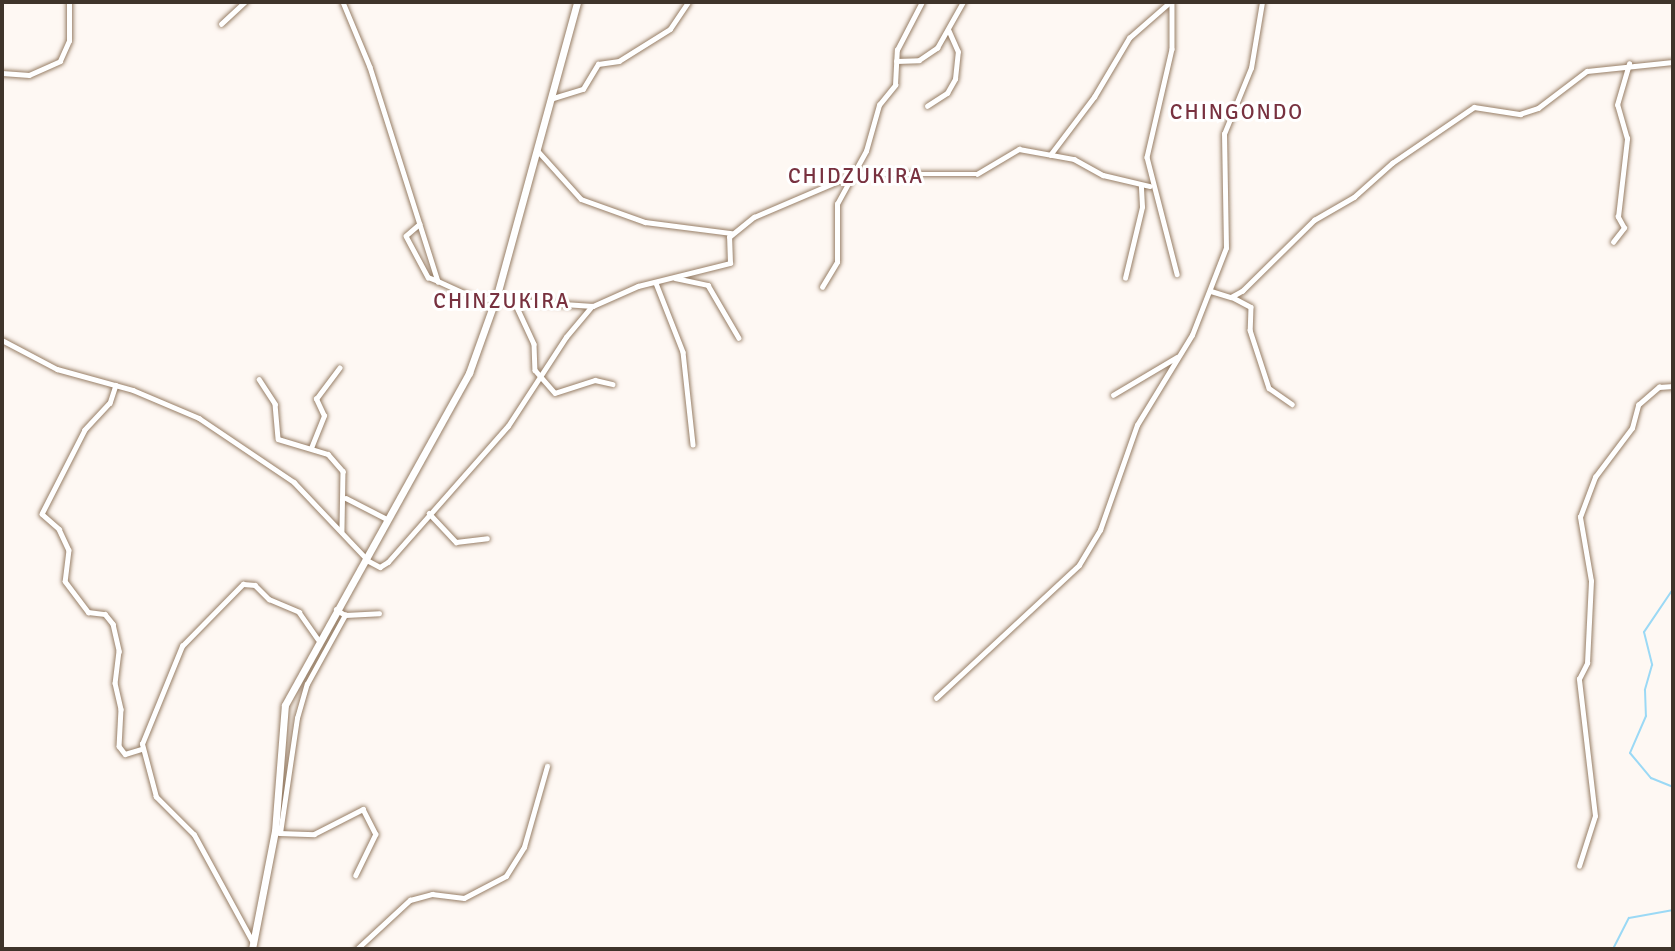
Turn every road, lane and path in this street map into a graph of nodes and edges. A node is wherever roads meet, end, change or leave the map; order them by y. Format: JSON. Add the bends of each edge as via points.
{"nodes":[{"id":1,"x":69,"y":2,"type":"edge"},
{"id":2,"x":245,"y":2,"type":"edge"},
{"id":3,"x":343,"y":2,"type":"edge"},
{"id":4,"x":577,"y":2,"type":"edge"},
{"id":5,"x":688,"y":2,"type":"edge"},
{"id":6,"x":922,"y":2,"type":"edge"},
{"id":7,"x":963,"y":2,"type":"edge"},
{"id":8,"x":1171,"y":2,"type":"edge"},
{"id":9,"x":1262,"y":2,"type":"edge"},
{"id":10,"x":221,"y":24,"type":"dead end"},
{"id":11,"x":947,"y":30,"type":"junction"},
{"id":12,"x":897,"y":61,"type":"junction"},
{"id":13,"x":1673,"y":62,"type":"edge"},
{"id":14,"x":1629,"y":64,"type":"junction"},
{"id":15,"x":2,"y":73,"type":"edge"},
{"id":16,"x":550,"y":99,"type":"junction"},
{"id":17,"x":928,"y":106,"type":"dead end"},
{"id":18,"x":537,"y":149,"type":"junction"},
{"id":19,"x":1050,"y":155,"type":"junction"},
{"id":20,"x":855,"y":174,"type":"junction"},
{"id":21,"x":1141,"y":186,"type":"junction"},
{"id":22,"x":1150,"y":186,"type":"junction"},
{"id":23,"x":419,"y":224,"type":"junction"},
{"id":24,"x":732,"y":233,"type":"junction"},
{"id":25,"x":1613,"y":242,"type":"dead end"},
{"id":26,"x":1177,"y":274,"type":"dead end"},
{"id":27,"x":674,"y":278,"type":"junction"},
{"id":28,"x":1125,"y":278,"type":"dead end"},
{"id":29,"x":438,"y":281,"type":"junction"},
{"id":30,"x":656,"y":283,"type":"junction"},
{"id":31,"x":822,"y":287,"type":"dead end"},
{"id":32,"x":1211,"y":291,"type":"junction"},
{"id":33,"x":497,"y":295,"type":"junction"},
{"id":34,"x":1231,"y":296,"type":"junction"},
{"id":35,"x":515,"y":303,"type":"junction"},
{"id":36,"x":593,"y":306,"type":"junction"},
{"id":37,"x":739,"y":338,"type":"dead end"},
{"id":38,"x":2,"y":340,"type":"edge"},
{"id":39,"x":1181,"y":355,"type":"junction"},
{"id":40,"x":339,"y":369,"type":"dead end"},
{"id":41,"x":540,"y":378,"type":"junction"},
{"id":42,"x":258,"y":379,"type":"dead end"},
{"id":43,"x":613,"y":384,"type":"dead end"},
{"id":44,"x":116,"y":385,"type":"junction"},
{"id":45,"x":1673,"y":386,"type":"edge"},
{"id":46,"x":1113,"y":394,"type":"dead end"},
{"id":47,"x":1292,"y":404,"type":"dead end"},
{"id":48,"x":693,"y":444,"type":"dead end"},
{"id":49,"x":311,"y":448,"type":"junction"},
{"id":50,"x":346,"y":498,"type":"junction"},
{"id":51,"x":429,"y":513,"type":"junction"},
{"id":52,"x":387,"y":519,"type":"junction"},
{"id":53,"x":342,"y":531,"type":"junction"},
{"id":54,"x":487,"y":538,"type":"dead end"},
{"id":55,"x":365,"y":558,"type":"junction"},
{"id":56,"x":335,"y":609,"type":"junction"},
{"id":57,"x":379,"y":613,"type":"dead end"},
{"id":58,"x":345,"y":615,"type":"junction"},
{"id":59,"x":318,"y":639,"type":"junction"},
{"id":60,"x":936,"y":698,"type":"dead end"},
{"id":61,"x":141,"y":749,"type":"junction"},
{"id":62,"x":547,"y":766,"type":"dead end"},
{"id":63,"x":277,"y":832,"type":"junction"},
{"id":64,"x":1578,"y":866,"type":"dead end"},
{"id":65,"x":356,"y":875,"type":"dead end"},
{"id":66,"x":253,"y":947,"type":"edge"},
{"id":67,"x":357,"y":949,"type":"edge"}],
"edges":[{"from":1,"to":15,"type":"street","via":[[69,41],[60,61],[29,75]]},
{"from":2,"to":10,"type":"street"},
{"from":3,"to":23,"type":"street"},
{"from":4,"to":16,"type":"highway"},
{"from":5,"to":16,"type":"street","via":[[670,29],[619,61],[598,64],[583,89]]},
{"from":6,"to":12,"type":"street","via":[[903,34]]},
{"from":7,"to":11,"type":"street"},
{"from":8,"to":19,"type":"street","via":[[1129,37],[1094,97]]},
{"from":8,"to":22,"type":"street","via":[[1172,49],[1147,157]]},
{"from":9,"to":32,"type":"street","via":[[1251,68],[1224,134],[1226,248]]},
{"from":11,"to":12,"type":"street","via":[[943,42],[923,57]]},
{"from":11,"to":17,"type":"street","via":[[958,52],[955,79],[947,93]]},
{"from":12,"to":20,"type":"street","via":[[895,85],[879,105]]},
{"from":13,"to":14,"type":"street"},
{"from":14,"to":25,"type":"street","via":[[1617,105],[1627,139],[1618,217],[1624,228]]},
{"from":14,"to":34,"type":"street","via":[[1578,75],[1525,113],[1480,107],[1464,112],[1354,197],[1314,220],[1249,286]]},
{"from":16,"to":18,"type":"highway"},
{"from":18,"to":24,"type":"street","via":[[581,199],[645,222]]},
{"from":18,"to":33,"type":"highway"},
{"from":19,"to":20,"type":"street","via":[[1012,149],[977,174]]},
{"from":19,"to":21,"type":"street"},
{"from":20,"to":24,"type":"street","via":[[770,208]]},
{"from":20,"to":31,"type":"street","via":[[837,204],[837,262]]},
{"from":21,"to":22,"type":"street"},
{"from":21,"to":28,"type":"street","via":[[1142,207]]},
{"from":22,"to":26,"type":"street","via":[[1166,216]]},
{"from":23,"to":29,"type":"street"},
{"from":23,"to":29,"type":"street","via":[[406,236],[428,277]]},
{"from":24,"to":27,"type":"street","via":[[730,263]]},
{"from":27,"to":30,"type":"street"},
{"from":27,"to":37,"type":"street","via":[[708,285]]},
{"from":29,"to":33,"type":"street","via":[[458,294]]},
{"from":30,"to":36,"type":"street"},
{"from":30,"to":48,"type":"street","via":[[683,352]]},
{"from":32,"to":34,"type":"street"},
{"from":32,"to":39,"type":"street"},
{"from":33,"to":35,"type":"street"},
{"from":33,"to":52,"type":"highway","via":[[456,400]]},
{"from":34,"to":47,"type":"street","via":[[1251,307],[1250,330],[1262,353],[1269,388]]},
{"from":35,"to":36,"type":"street"},
{"from":35,"to":41,"type":"street","via":[[534,344]]},
{"from":36,"to":41,"type":"street"},
{"from":38,"to":44,"type":"street","via":[[57,369]]},
{"from":39,"to":46,"type":"street"},
{"from":39,"to":60,"type":"street","via":[[1137,425],[1100,530],[1079,565]]},
{"from":40,"to":49,"type":"street","via":[[317,398],[324,416]]},
{"from":41,"to":43,"type":"street","via":[[558,395],[595,380]]},
{"from":41,"to":51,"type":"street","via":[[508,426]]},
{"from":42,"to":49,"type":"street","via":[[275,404],[278,439]]},
{"from":44,"to":53,"type":"street","via":[[199,418],[294,482]]},
{"from":44,"to":61,"type":"street","via":[[110,403],[85,430],[42,514],[59,528],[69,550],[65,581],[88,612],[105,614],[113,624],[119,651],[115,683],[121,709],[119,746],[125,754]]},
{"from":45,"to":64,"type":"street","via":[[1659,387],[1638,405],[1632,428],[1595,477],[1580,517],[1591,581],[1587,663],[1579,679],[1595,820]]},
{"from":49,"to":50,"type":"street","via":[[337,461]]},
{"from":50,"to":52,"type":"street"},
{"from":50,"to":53,"type":"street"},
{"from":51,"to":54,"type":"street","via":[[456,542]]},
{"from":51,"to":55,"type":"street","via":[[386,564]]},
{"from":52,"to":55,"type":"highway"},
{"from":53,"to":55,"type":"street"},
{"from":55,"to":56,"type":"highway"},
{"from":56,"to":58,"type":"street"},
{"from":56,"to":59,"type":"highway"},
{"from":57,"to":58,"type":"street"},
{"from":58,"to":63,"type":"street","via":[[307,684],[296,718]]},
{"from":59,"to":61,"type":"street","via":[[299,612],[269,599],[255,585],[243,584],[182,646]]},
{"from":59,"to":63,"type":"highway","via":[[285,705]]},
{"from":61,"to":66,"type":"street","via":[[156,797],[194,835]]},
{"from":62,"to":67,"type":"street","via":[[524,847],[506,876],[464,898],[432,894],[410,900]]},
{"from":63,"to":65,"type":"street","via":[[314,834],[363,809],[374,822],[376,834]]},
{"from":63,"to":66,"type":"highway"}]}
